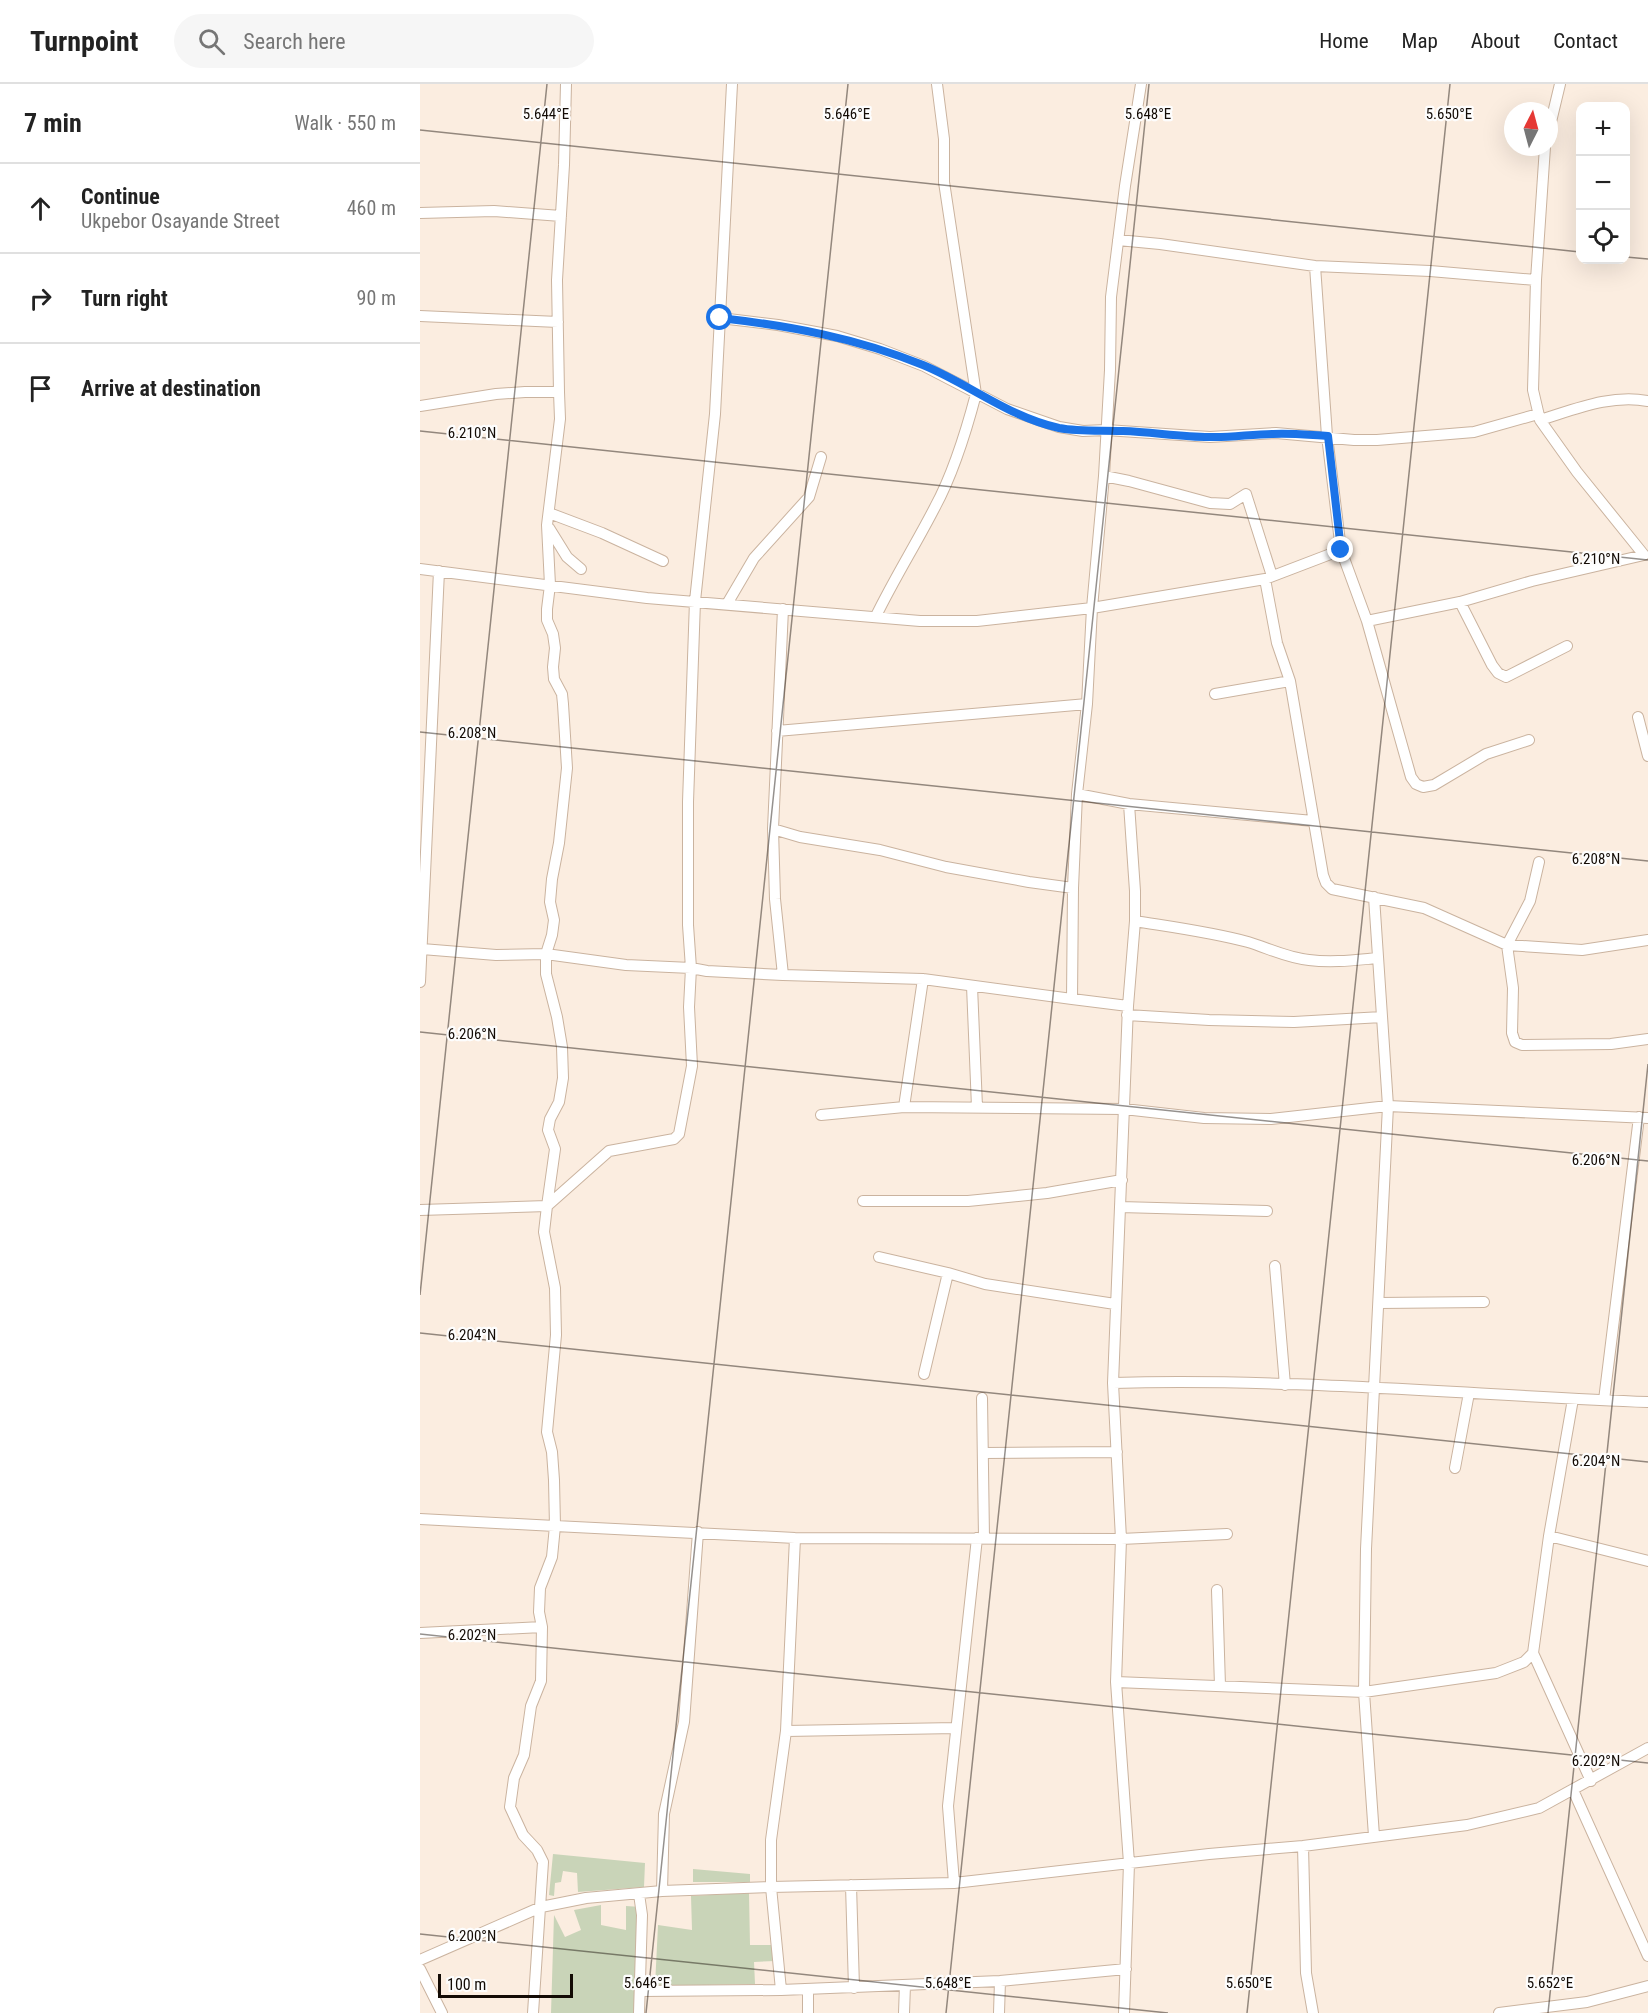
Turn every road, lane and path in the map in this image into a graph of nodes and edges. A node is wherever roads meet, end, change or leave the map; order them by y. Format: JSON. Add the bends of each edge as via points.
{"nodes":[{"id":1,"x":566,"y":84,"type":"edge"},
{"id":2,"x":732,"y":84,"type":"edge"},
{"id":3,"x":937,"y":84,"type":"edge"},
{"id":4,"x":1141,"y":84,"type":"edge"},
{"id":5,"x":1560,"y":84,"type":"edge"},
{"id":6,"x":1556,"y":102,"type":"edge"},
{"id":7,"x":1544,"y":156,"type":"edge"},
{"id":8,"x":420,"y":213,"type":"edge"},
{"id":9,"x":561,"y":216,"type":"junction"},
{"id":10,"x":1118,"y":240,"type":"junction"},
{"id":11,"x":1315,"y":266,"type":"junction"},
{"id":12,"x":1536,"y":280,"type":"junction"},
{"id":13,"x":420,"y":316,"type":"edge"},
{"id":14,"x":720,"y":318,"type":"junction"},
{"id":15,"x":558,"y":322,"type":"junction"},
{"id":16,"x":559,"y":392,"type":"junction"},
{"id":17,"x":976,"y":394,"type":"junction"},
{"id":18,"x":1648,"y":401,"type":"edge"},
{"id":19,"x":420,"y":406,"type":"edge"},
{"id":20,"x":1539,"y":417,"type":"junction"},
{"id":21,"x":1106,"y":430,"type":"junction"},
{"id":22,"x":1328,"y":436,"type":"junction"},
{"id":23,"x":821,"y":457,"type":"dead end"},
{"id":24,"x":1104,"y":476,"type":"junction"},
{"id":25,"x":549,"y":513,"type":"junction"},
{"id":26,"x":548,"y":525,"type":"junction"},
{"id":27,"x":1341,"y":550,"type":"junction"},
{"id":28,"x":1646,"y":558,"type":"edge"},
{"id":29,"x":663,"y":561,"type":"dead end"},
{"id":30,"x":420,"y":569,"type":"edge"},
{"id":31,"x":581,"y":569,"type":"dead end"},
{"id":32,"x":439,"y":571,"type":"junction"},
{"id":33,"x":1268,"y":577,"type":"junction"},
{"id":34,"x":550,"y":585,"type":"junction"},
{"id":35,"x":695,"y":601,"type":"junction"},
{"id":36,"x":1460,"y":602,"type":"junction"},
{"id":37,"x":727,"y":604,"type":"junction"},
{"id":38,"x":1092,"y":608,"type":"junction"},
{"id":39,"x":783,"y":609,"type":"junction"},
{"id":40,"x":876,"y":616,"type":"junction"},
{"id":41,"x":1367,"y":621,"type":"junction"},
{"id":42,"x":1568,"y":646,"type":"dead end"},
{"id":43,"x":1290,"y":681,"type":"junction"},
{"id":44,"x":1215,"y":694,"type":"dead end"},
{"id":45,"x":1087,"y":704,"type":"junction"},
{"id":46,"x":1638,"y":717,"type":"dead end"},
{"id":47,"x":777,"y":731,"type":"junction"},
{"id":48,"x":1529,"y":740,"type":"dead end"},
{"id":49,"x":1648,"y":756,"type":"edge"},
{"id":50,"x":1077,"y":794,"type":"junction"},
{"id":51,"x":1129,"y":804,"type":"junction"},
{"id":52,"x":1313,"y":821,"type":"junction"},
{"id":53,"x":773,"y":829,"type":"junction"},
{"id":54,"x":1539,"y":862,"type":"dead end"},
{"id":55,"x":1073,"y":888,"type":"junction"},
{"id":56,"x":1374,"y":897,"type":"junction"},
{"id":57,"x":1135,"y":921,"type":"junction"},
{"id":58,"x":1648,"y":940,"type":"edge"},
{"id":59,"x":1507,"y":945,"type":"junction"},
{"id":60,"x":422,"y":949,"type":"junction"},
{"id":61,"x":546,"y":954,"type":"junction"},
{"id":62,"x":1378,"y":958,"type":"junction"},
{"id":63,"x":691,"y":968,"type":"junction"},
{"id":64,"x":783,"y":975,"type":"junction"},
{"id":65,"x":923,"y":979,"type":"junction"},
{"id":66,"x":420,"y":982,"type":"edge"},
{"id":67,"x":972,"y":986,"type":"junction"},
{"id":68,"x":1072,"y":999,"type":"junction"},
{"id":69,"x":1128,"y":1010,"type":"junction"},
{"id":70,"x":1382,"y":1017,"type":"junction"},
{"id":71,"x":1648,"y":1039,"type":"edge"},
{"id":72,"x":1389,"y":1106,"type":"junction"},
{"id":73,"x":904,"y":1107,"type":"junction"},
{"id":74,"x":977,"y":1107,"type":"junction"},
{"id":75,"x":1124,"y":1108,"type":"junction"},
{"id":76,"x":821,"y":1114,"type":"dead end"},
{"id":77,"x":1644,"y":1117,"type":"edge"},
{"id":78,"x":1122,"y":1180,"type":"junction"},
{"id":79,"x":863,"y":1201,"type":"dead end"},
{"id":80,"x":547,"y":1206,"type":"junction"},
{"id":81,"x":1120,"y":1207,"type":"junction"},
{"id":82,"x":420,"y":1210,"type":"edge"},
{"id":83,"x":1267,"y":1211,"type":"dead end"},
{"id":84,"x":879,"y":1257,"type":"dead end"},
{"id":85,"x":1275,"y":1266,"type":"dead end"},
{"id":86,"x":948,"y":1272,"type":"junction"},
{"id":87,"x":1484,"y":1302,"type":"dead end"},
{"id":88,"x":1379,"y":1303,"type":"junction"},
{"id":89,"x":1114,"y":1304,"type":"junction"},
{"id":90,"x":924,"y":1374,"type":"dead end"},
{"id":91,"x":1113,"y":1383,"type":"junction"},
{"id":92,"x":1285,"y":1385,"type":"junction"},
{"id":93,"x":1375,"y":1388,"type":"junction"},
{"id":94,"x":1469,"y":1393,"type":"junction"},
{"id":95,"x":982,"y":1398,"type":"dead end"},
{"id":96,"x":1573,"y":1399,"type":"junction"},
{"id":97,"x":1604,"y":1400,"type":"junction"},
{"id":98,"x":1648,"y":1402,"type":"edge"},
{"id":99,"x":1117,"y":1452,"type":"junction"},
{"id":100,"x":984,"y":1453,"type":"junction"},
{"id":101,"x":1455,"y":1468,"type":"dead end"},
{"id":102,"x":420,"y":1519,"type":"edge"},
{"id":103,"x":555,"y":1526,"type":"junction"},
{"id":104,"x":698,"y":1532,"type":"junction"},
{"id":105,"x":1227,"y":1534,"type":"dead end"},
{"id":106,"x":1549,"y":1536,"type":"junction"},
{"id":107,"x":795,"y":1538,"type":"junction"},
{"id":108,"x":981,"y":1538,"type":"junction"},
{"id":109,"x":1121,"y":1539,"type":"junction"},
{"id":110,"x":1648,"y":1561,"type":"edge"},
{"id":111,"x":1217,"y":1590,"type":"dead end"},
{"id":112,"x":542,"y":1627,"type":"junction"},
{"id":113,"x":420,"y":1633,"type":"edge"},
{"id":114,"x":1533,"y":1653,"type":"junction"},
{"id":115,"x":1116,"y":1682,"type":"junction"},
{"id":116,"x":1220,"y":1686,"type":"junction"},
{"id":117,"x":1364,"y":1692,"type":"junction"},
{"id":118,"x":956,"y":1728,"type":"junction"},
{"id":119,"x":786,"y":1731,"type":"junction"},
{"id":120,"x":1648,"y":1748,"type":"edge"},
{"id":121,"x":1591,"y":1781,"type":"junction"},
{"id":122,"x":1573,"y":1791,"type":"junction"},
{"id":123,"x":1374,"y":1836,"type":"junction"},
{"id":124,"x":1304,"y":1846,"type":"junction"},
{"id":125,"x":1129,"y":1863,"type":"junction"},
{"id":126,"x":954,"y":1883,"type":"junction"},
{"id":127,"x":851,"y":1885,"type":"junction"},
{"id":128,"x":771,"y":1887,"type":"junction"},
{"id":129,"x":662,"y":1891,"type":"junction"},
{"id":130,"x":639,"y":1894,"type":"junction"},
{"id":131,"x":541,"y":1907,"type":"junction"},
{"id":132,"x":1648,"y":1956,"type":"edge"},
{"id":133,"x":420,"y":1960,"type":"edge"},
{"id":134,"x":420,"y":1969,"type":"edge"},
{"id":135,"x":1126,"y":1969,"type":"junction"},
{"id":136,"x":1000,"y":1982,"type":"junction"},
{"id":137,"x":905,"y":1986,"type":"junction"},
{"id":138,"x":1648,"y":1986,"type":"edge"},
{"id":139,"x":854,"y":1988,"type":"junction"},
{"id":140,"x":808,"y":1989,"type":"junction"},
{"id":141,"x":781,"y":1990,"type":"junction"},
{"id":142,"x":640,"y":1991,"type":"junction"},
{"id":143,"x":442,"y":2013,"type":"edge"},
{"id":144,"x":533,"y":2013,"type":"edge"},
{"id":145,"x":639,"y":2013,"type":"edge"},
{"id":146,"x":808,"y":2013,"type":"edge"},
{"id":147,"x":904,"y":2013,"type":"edge"},
{"id":148,"x":999,"y":2013,"type":"edge"},
{"id":149,"x":1124,"y":2013,"type":"edge"},
{"id":150,"x":1313,"y":2013,"type":"edge"},
{"id":151,"x":1499,"y":2013,"type":"edge"}],
"edges":[{"from":1,"to":9,"type":"street"},
{"from":2,"to":14,"type":"street"},
{"from":3,"to":17,"type":"street","via":[[944,139],[944,183]]},
{"from":4,"to":10,"type":"street"},
{"from":5,"to":6,"type":"street"},
{"from":7,"to":12,"type":"street"},
{"from":8,"to":9,"type":"street"},
{"from":9,"to":15,"type":"street"},
{"from":10,"to":11,"type":"street"},
{"from":10,"to":21,"type":"street","via":[[1111,297]]},
{"from":11,"to":12,"type":"street"},
{"from":11,"to":22,"type":"street"},
{"from":12,"to":20,"type":"street","via":[[1532,364]]},
{"from":13,"to":15,"type":"street"},
{"from":14,"to":17,"type":"street","via":[[848,339],[924,366]]},
{"from":14,"to":35,"type":"street","via":[[715,414]]},
{"from":15,"to":16,"type":"street"},
{"from":16,"to":19,"type":"street","via":[[496,394]]},
{"from":16,"to":25,"type":"street","via":[[560,418]]},
{"from":17,"to":21,"type":"street","via":[[1059,428]]},
{"from":17,"to":40,"type":"street","via":[[969,423],[936,505]]},
{"from":18,"to":20,"type":"street","via":[[1615,399]]},
{"from":20,"to":22,"type":"street","via":[[1474,432],[1377,440]]},
{"from":20,"to":28,"type":"street"},
{"from":21,"to":22,"type":"street","via":[[1210,437]]},
{"from":21,"to":24,"type":"street"},
{"from":22,"to":27,"type":"street"},
{"from":23,"to":37,"type":"street","via":[[809,497],[754,558]]},
{"from":24,"to":33,"type":"street","via":[[1210,503],[1230,504],[1246,494]]},
{"from":24,"to":38,"type":"street"},
{"from":25,"to":26,"type":"street"},
{"from":25,"to":29,"type":"street"},
{"from":26,"to":31,"type":"street","via":[[567,557]]},
{"from":26,"to":34,"type":"street"},
{"from":27,"to":33,"type":"street"},
{"from":27,"to":41,"type":"street"},
{"from":28,"to":36,"type":"street","via":[[1532,581]]},
{"from":30,"to":32,"type":"street"},
{"from":32,"to":34,"type":"street"},
{"from":32,"to":60,"type":"street"},
{"from":33,"to":38,"type":"street"},
{"from":33,"to":43,"type":"street","via":[[1277,643]]},
{"from":34,"to":35,"type":"street"},
{"from":34,"to":61,"type":"street","via":[[547,620],[554,640],[554,679],[562,694],[567,768],[560,843],[552,879],[550,903],[554,920]]},
{"from":35,"to":37,"type":"street"},
{"from":35,"to":63,"type":"street","via":[[688,802]]},
{"from":36,"to":41,"type":"street"},
{"from":36,"to":42,"type":"street","via":[[1498,673],[1506,676]]},
{"from":37,"to":39,"type":"street"},
{"from":38,"to":40,"type":"street","via":[[949,622]]},
{"from":38,"to":45,"type":"street"},
{"from":39,"to":40,"type":"street"},
{"from":39,"to":47,"type":"street"},
{"from":41,"to":48,"type":"street","via":[[1416,784],[1434,785],[1486,754]]},
{"from":43,"to":44,"type":"street"},
{"from":43,"to":52,"type":"street"},
{"from":45,"to":47,"type":"street"},
{"from":45,"to":50,"type":"street"},
{"from":46,"to":49,"type":"street"},
{"from":47,"to":53,"type":"street"},
{"from":50,"to":51,"type":"street"},
{"from":50,"to":55,"type":"street"},
{"from":51,"to":52,"type":"street"},
{"from":51,"to":57,"type":"street"},
{"from":52,"to":56,"type":"street","via":[[1326,883],[1332,889]]},
{"from":53,"to":55,"type":"street","via":[[946,867]]},
{"from":53,"to":64,"type":"street"},
{"from":54,"to":59,"type":"street","via":[[1530,901]]},
{"from":55,"to":68,"type":"street"},
{"from":56,"to":59,"type":"street","via":[[1424,908]]},
{"from":56,"to":62,"type":"street"},
{"from":57,"to":62,"type":"street","via":[[1221,935],[1310,960]]},
{"from":57,"to":69,"type":"street"},
{"from":58,"to":59,"type":"street","via":[[1582,950]]},
{"from":59,"to":71,"type":"street","via":[[1515,1042],[1611,1044]]},
{"from":60,"to":61,"type":"street","via":[[496,955]]},
{"from":60,"to":66,"type":"street"},
{"from":61,"to":63,"type":"street","via":[[626,965]]},
{"from":61,"to":80,"type":"street","via":[[546,974],[562,1047],[563,1078],[548,1130],[555,1149]]},
{"from":62,"to":70,"type":"street"},
{"from":63,"to":64,"type":"street"},
{"from":63,"to":80,"type":"street","via":[[692,1066],[679,1134],[674,1139],[609,1151]]},
{"from":64,"to":65,"type":"street"},
{"from":65,"to":67,"type":"street"},
{"from":65,"to":73,"type":"street"},
{"from":67,"to":68,"type":"street"},
{"from":67,"to":74,"type":"street"},
{"from":68,"to":69,"type":"street"},
{"from":69,"to":70,"type":"street","via":[[1209,1020],[1294,1022]]},
{"from":69,"to":75,"type":"street"},
{"from":70,"to":72,"type":"street"},
{"from":72,"to":75,"type":"street","via":[[1271,1119],[1204,1118]]},
{"from":72,"to":77,"type":"street"},
{"from":72,"to":88,"type":"street"},
{"from":73,"to":74,"type":"street"},
{"from":73,"to":76,"type":"street"},
{"from":74,"to":75,"type":"street"},
{"from":75,"to":78,"type":"street"},
{"from":77,"to":97,"type":"street"},
{"from":78,"to":79,"type":"street","via":[[1047,1193],[968,1200]]},
{"from":78,"to":81,"type":"street"},
{"from":80,"to":82,"type":"street"},
{"from":80,"to":103,"type":"street","via":[[544,1232],[555,1288],[556,1335],[547,1432],[552,1452]]},
{"from":81,"to":83,"type":"street"},
{"from":81,"to":89,"type":"street"},
{"from":84,"to":86,"type":"street"},
{"from":85,"to":92,"type":"street"},
{"from":86,"to":89,"type":"street","via":[[986,1284]]},
{"from":86,"to":90,"type":"street"},
{"from":87,"to":88,"type":"street"},
{"from":88,"to":93,"type":"street"},
{"from":89,"to":91,"type":"street"},
{"from":91,"to":92,"type":"street"},
{"from":91,"to":99,"type":"street"},
{"from":92,"to":93,"type":"street"},
{"from":93,"to":94,"type":"street"},
{"from":93,"to":117,"type":"street","via":[[1366,1549]]},
{"from":94,"to":96,"type":"street"},
{"from":94,"to":101,"type":"street"},
{"from":95,"to":100,"type":"street"},
{"from":96,"to":97,"type":"street"},
{"from":96,"to":106,"type":"street"},
{"from":97,"to":98,"type":"street"},
{"from":99,"to":100,"type":"street"},
{"from":99,"to":109,"type":"street"},
{"from":100,"to":108,"type":"street"},
{"from":102,"to":103,"type":"street"},
{"from":103,"to":104,"type":"street"},
{"from":103,"to":112,"type":"street","via":[[552,1557],[540,1588]]},
{"from":104,"to":107,"type":"street"},
{"from":104,"to":129,"type":"street","via":[[684,1722],[664,1814]]},
{"from":105,"to":109,"type":"street"},
{"from":106,"to":110,"type":"street"},
{"from":106,"to":114,"type":"street"},
{"from":107,"to":108,"type":"street"},
{"from":107,"to":119,"type":"street"},
{"from":108,"to":109,"type":"street"},
{"from":108,"to":118,"type":"street"},
{"from":109,"to":115,"type":"street"},
{"from":111,"to":116,"type":"street"},
{"from":112,"to":113,"type":"street"},
{"from":112,"to":131,"type":"street","via":[[541,1681],[531,1707],[524,1755],[514,1778],[510,1807],[523,1835],[543,1862]]},
{"from":114,"to":117,"type":"street","via":[[1524,1662],[1496,1673]]},
{"from":114,"to":121,"type":"street"},
{"from":115,"to":116,"type":"street"},
{"from":115,"to":125,"type":"street"},
{"from":116,"to":117,"type":"street"},
{"from":117,"to":123,"type":"street"},
{"from":118,"to":119,"type":"street"},
{"from":118,"to":126,"type":"street","via":[[948,1806]]},
{"from":119,"to":128,"type":"street","via":[[771,1840]]},
{"from":120,"to":121,"type":"street"},
{"from":121,"to":122,"type":"street"},
{"from":122,"to":123,"type":"street","via":[[1529,1811],[1467,1825]]},
{"from":122,"to":132,"type":"street"},
{"from":123,"to":124,"type":"street"},
{"from":124,"to":125,"type":"street"},
{"from":124,"to":150,"type":"street","via":[[1306,1973]]},
{"from":125,"to":126,"type":"street"},
{"from":125,"to":135,"type":"street"},
{"from":126,"to":127,"type":"street"},
{"from":127,"to":128,"type":"street"},
{"from":127,"to":139,"type":"street"},
{"from":128,"to":129,"type":"street"},
{"from":128,"to":141,"type":"street"},
{"from":129,"to":130,"type":"street"},
{"from":130,"to":131,"type":"street","via":[[586,1898]]},
{"from":130,"to":142,"type":"street"},
{"from":131,"to":133,"type":"street"},
{"from":131,"to":144,"type":"street"},
{"from":134,"to":143,"type":"street"},
{"from":135,"to":136,"type":"street"},
{"from":135,"to":149,"type":"street"},
{"from":136,"to":137,"type":"street"},
{"from":136,"to":148,"type":"street"},
{"from":137,"to":139,"type":"street"},
{"from":137,"to":147,"type":"street"},
{"from":138,"to":151,"type":"street","via":[[1587,2002]]},
{"from":139,"to":140,"type":"street"},
{"from":140,"to":141,"type":"street"},
{"from":140,"to":146,"type":"street"},
{"from":141,"to":142,"type":"street"},
{"from":142,"to":145,"type":"street"}]}
